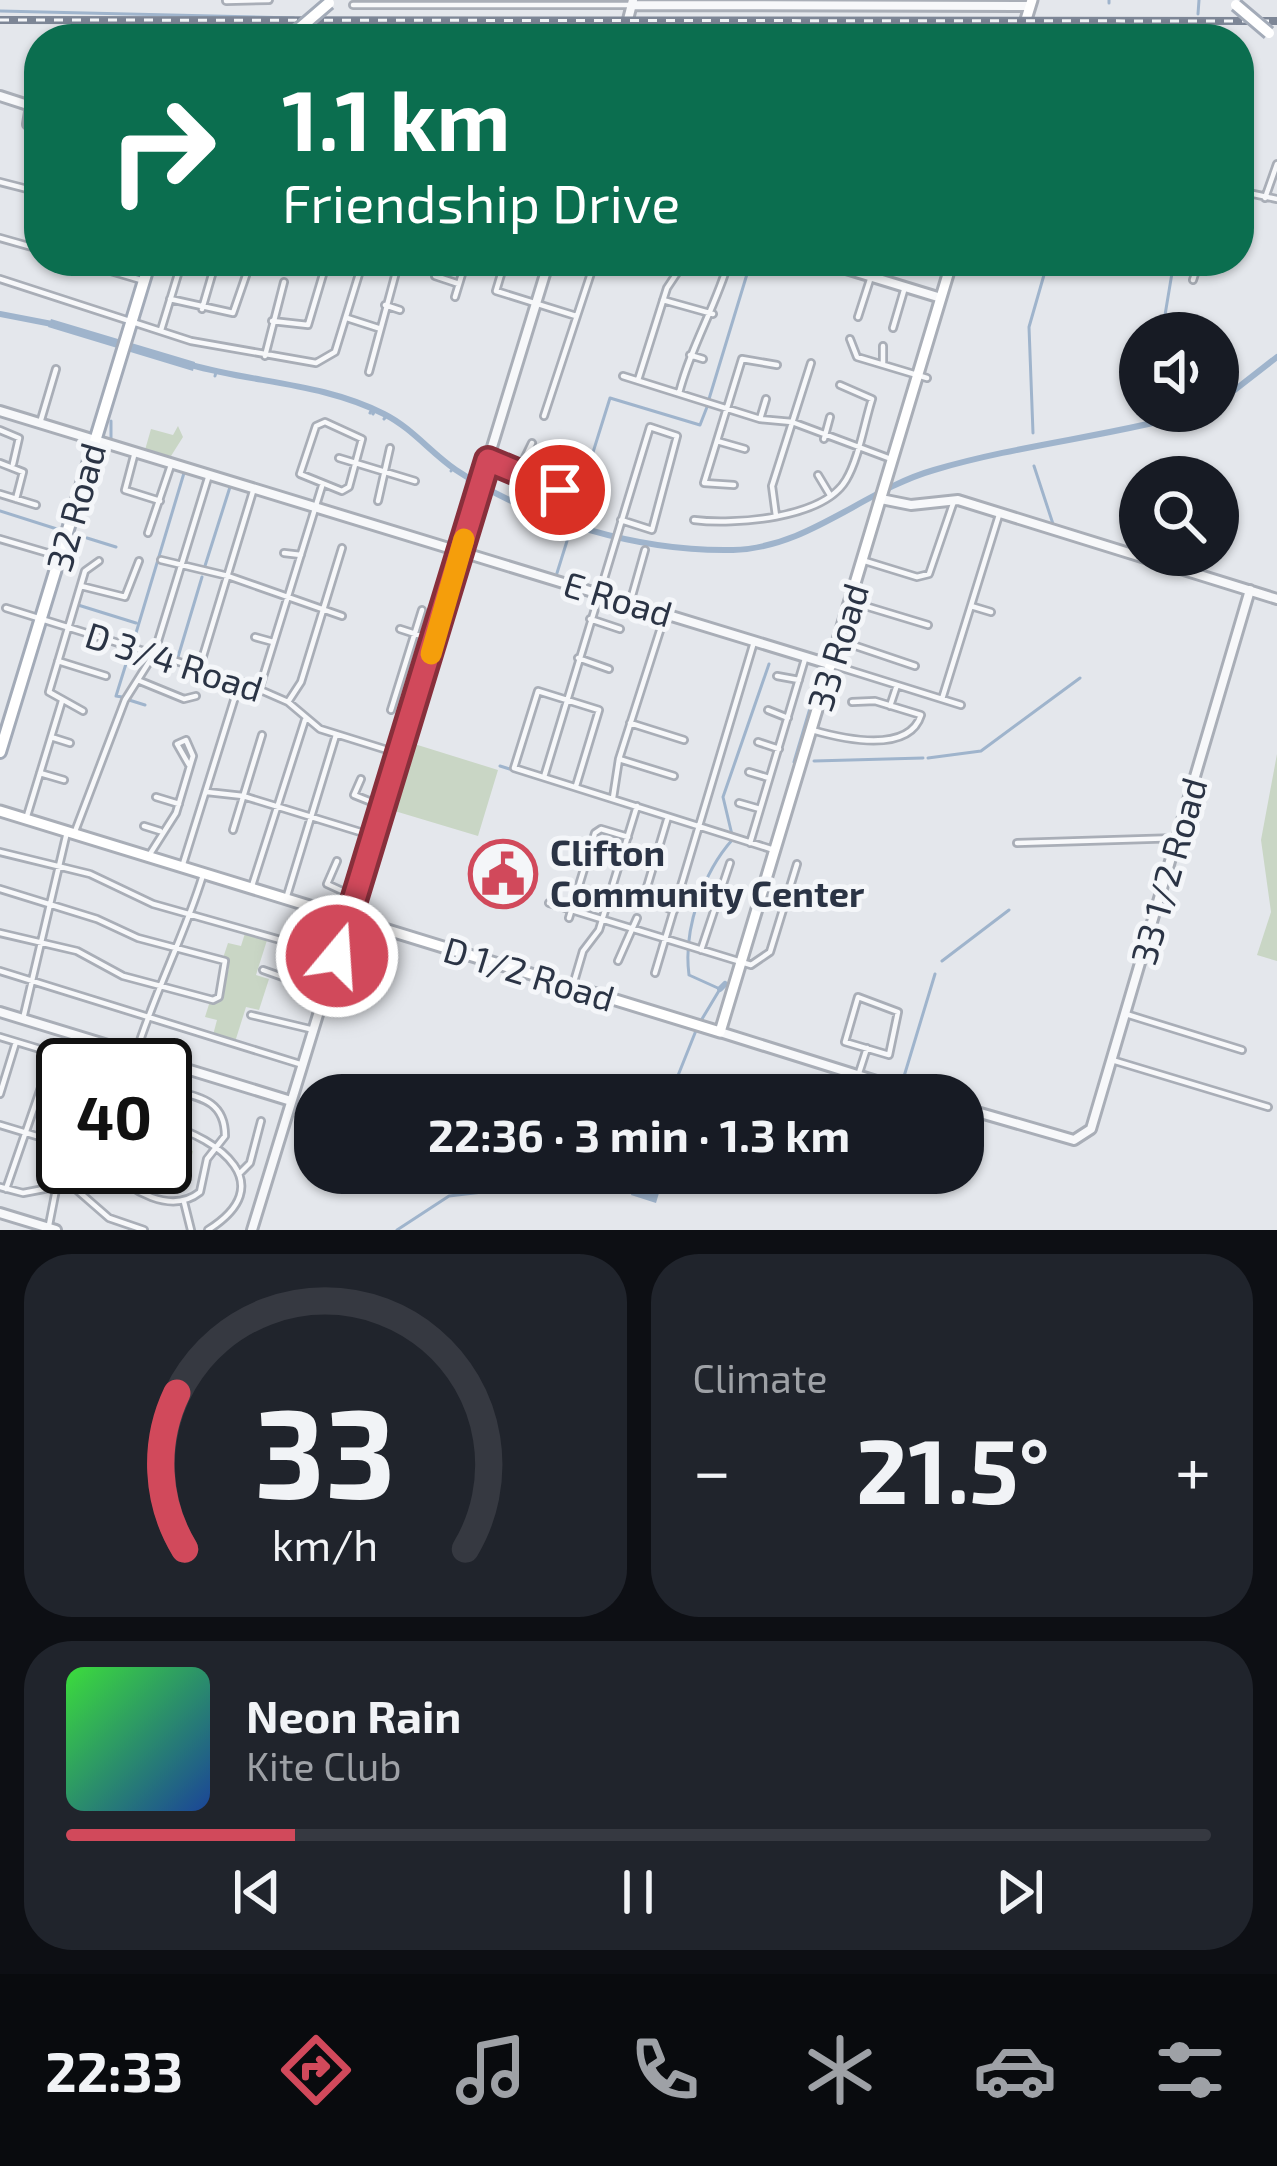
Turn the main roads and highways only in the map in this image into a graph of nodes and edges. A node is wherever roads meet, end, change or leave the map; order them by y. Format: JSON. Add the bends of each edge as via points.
{"nodes":[{"id":1,"x":330,"y":2,"type":"edge"},
{"id":2,"x":1232,"y":3,"type":"edge"},
{"id":3,"x":304,"y":24,"type":"edge"},
{"id":4,"x":1273,"y":36,"type":"edge"},
{"id":5,"x":146,"y":276,"type":"edge"},
{"id":6,"x":948,"y":276,"type":"edge"},
{"id":7,"x":0,"y":752,"type":"edge"},
{"id":8,"x":0,"y":811,"type":"edge"},
{"id":9,"x":720,"y":1032,"type":"joint"}],
"edges":[{"from":1,"to":3,"type":"main road","bridge":true},
{"from":2,"to":4,"type":"main road","bridge":true},
{"from":5,"to":7,"type":"main road","name":"32 Road"},
{"from":6,"to":9,"type":"main road","name":"33 Road"},
{"from":8,"to":9,"type":"main road","name":"D 1/2 Road"}]}
